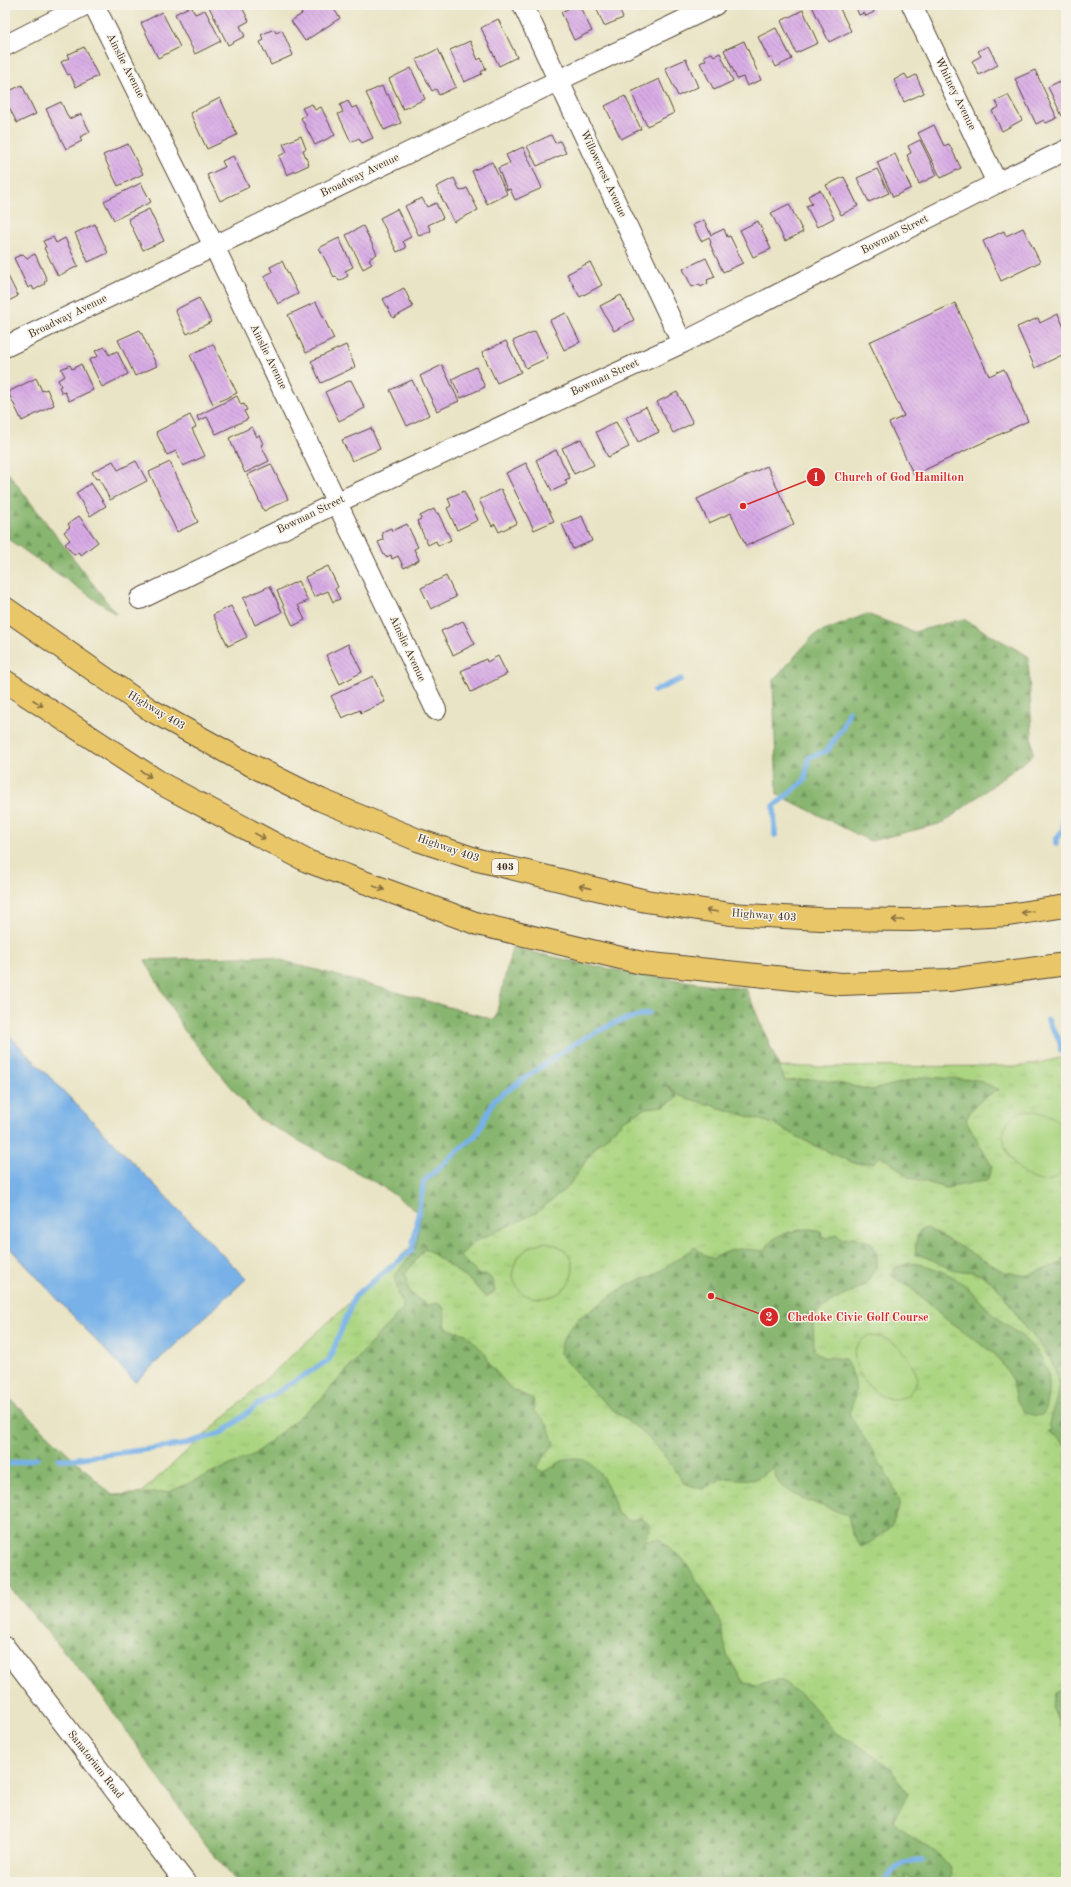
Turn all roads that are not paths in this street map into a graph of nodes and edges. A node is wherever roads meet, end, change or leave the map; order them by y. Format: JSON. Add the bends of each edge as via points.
{"nodes":[{"id":1,"x":85,"y":5,"type":"edge"},
{"id":2,"x":94,"y":5,"type":"edge"},
{"id":3,"x":523,"y":5,"type":"edge"},
{"id":4,"x":715,"y":5,"type":"edge"},
{"id":5,"x":912,"y":5,"type":"edge"},
{"id":6,"x":5,"y":46,"type":"edge"},
{"id":7,"x":560,"y":80,"type":"junction"},
{"id":8,"x":1066,"y":150,"type":"edge"},
{"id":9,"x":997,"y":183,"type":"junction"},
{"id":10,"x":214,"y":246,"type":"junction"},
{"id":11,"x":682,"y":342,"type":"junction"},
{"id":12,"x":5,"y":347,"type":"edge"},
{"id":13,"x":338,"y":502,"type":"junction"},
{"id":14,"x":140,"y":599,"type":"dead end"},
{"id":15,"x":5,"y":608,"type":"edge"},
{"id":16,"x":5,"y":681,"type":"edge"},
{"id":17,"x":436,"y":710,"type":"dead end"},
{"id":18,"x":1066,"y":906,"type":"edge"},
{"id":19,"x":1066,"y":964,"type":"edge"},
{"id":20,"x":5,"y":1647,"type":"edge"},
{"id":21,"x":185,"y":1882,"type":"edge"}],
"edges":[{"from":1,"to":6,"type":"street"},
{"from":2,"to":10,"type":"street","name":"Ainslie Avenue"},
{"from":3,"to":7,"type":"street","name":"Willowcrest Avenue"},
{"from":4,"to":7,"type":"street","name":"Broadway Avenue"},
{"from":5,"to":9,"type":"street","name":"Whitney Avenue"},
{"from":7,"to":10,"type":"street","name":"Broadway Avenue"},
{"from":7,"to":11,"type":"street","name":"Willowcrest Avenue"},
{"from":8,"to":9,"type":"street","name":"Bowman Street"},
{"from":9,"to":11,"type":"street","name":"Bowman Street"},
{"from":10,"to":12,"type":"street","name":"Broadway Avenue"},
{"from":10,"to":13,"type":"street","name":"Ainslie Avenue"},
{"from":11,"to":13,"type":"street","name":"Bowman Street"},
{"from":13,"to":14,"type":"street","name":"Bowman Street"},
{"from":13,"to":17,"type":"street","name":"Ainslie Avenue"},
{"from":18,"to":15,"type":"highway","name":"Highway 403","number":"403","one_way":true,"via":[[1008,915],[912,920],[820,919],[730,914],[646,901],[478,860],[418,840],[321,800],[237,758],[149,709]]},
{"from":16,"to":19,"type":"highway","one_way":true,"via":[[162,784],[307,861],[478,924],[642,962],[841,984],[949,980]]},
{"from":20,"to":21,"type":"street","name":"Sanatorium Road"}]}
